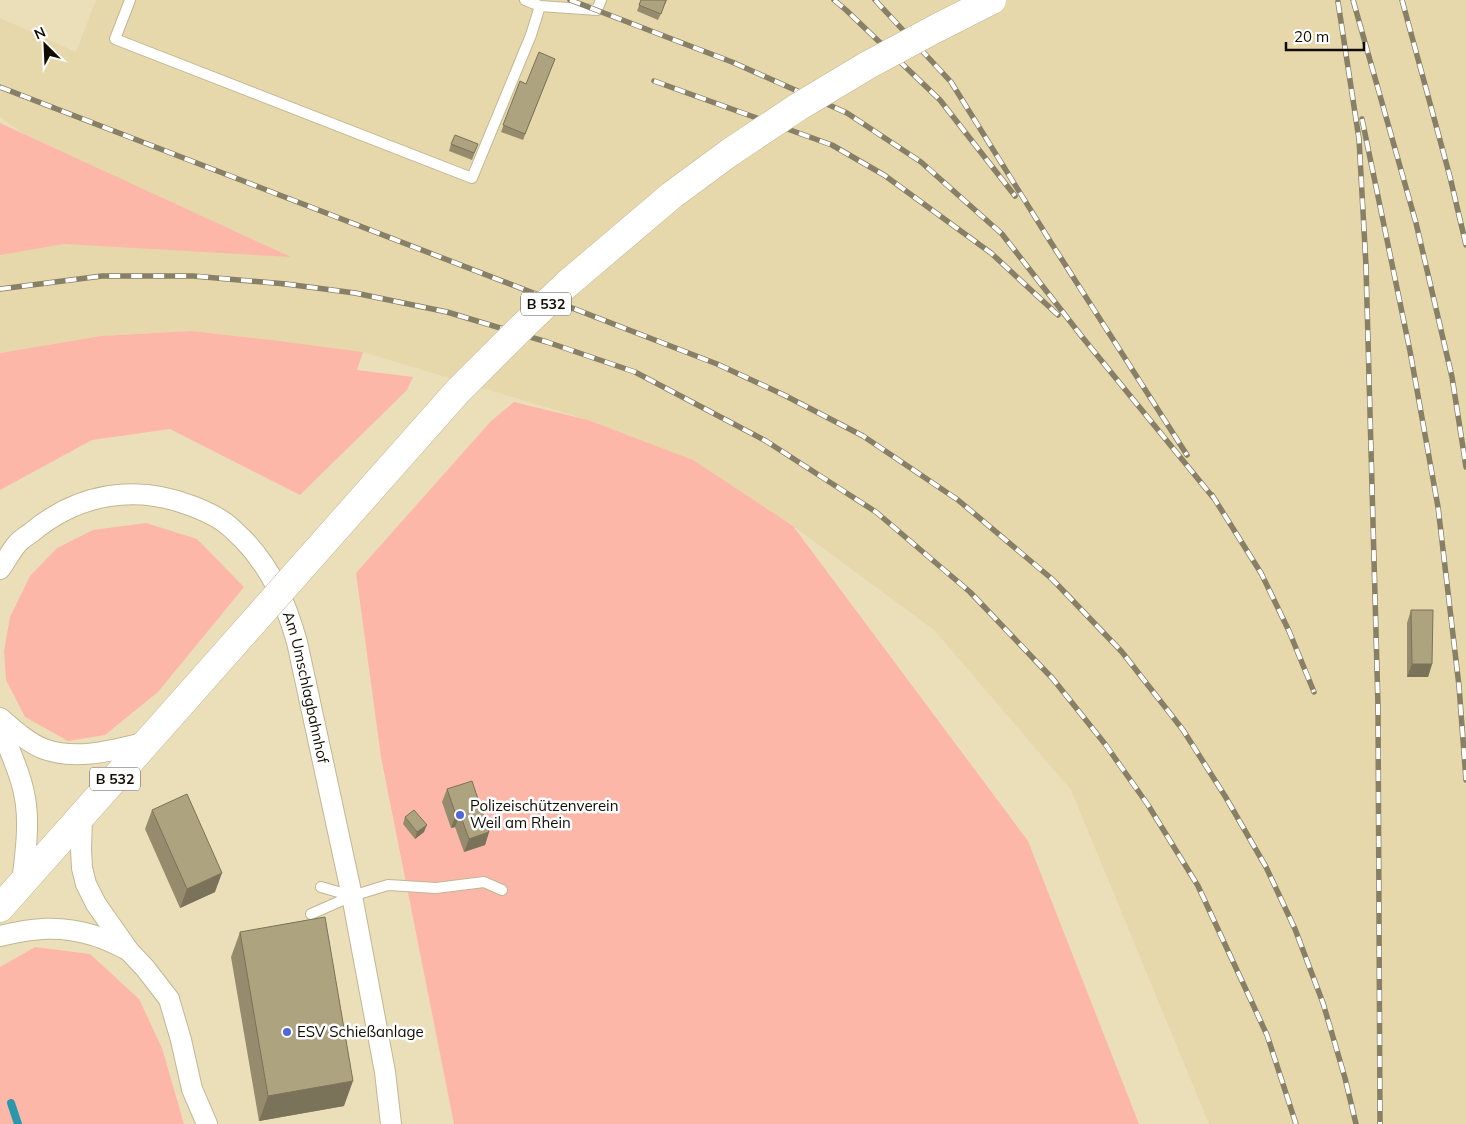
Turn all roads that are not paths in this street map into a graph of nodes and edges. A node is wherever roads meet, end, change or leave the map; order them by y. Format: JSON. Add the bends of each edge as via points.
{"nodes":[{"id":1,"x":130,"y":0,"type":"edge"},
{"id":2,"x":525,"y":0,"type":"edge"},
{"id":3,"x":601,"y":0,"type":"edge"},
{"id":4,"x":992,"y":0,"type":"edge"},
{"id":5,"x":540,"y":6,"type":"junction"},
{"id":6,"x":0,"y":569,"type":"edge"},
{"id":7,"x":0,"y":718,"type":"edge"},
{"id":8,"x":0,"y":727,"type":"edge"},
{"id":9,"x":147,"y":742,"type":"junction"},
{"id":10,"x":82,"y":816,"type":"junction"},
{"id":11,"x":22,"y":883,"type":"junction"},
{"id":12,"x":321,"y":887,"type":"dead end"},
{"id":13,"x":502,"y":890,"type":"dead end"},
{"id":14,"x":352,"y":896,"type":"junction"},
{"id":15,"x":0,"y":908,"type":"edge"},
{"id":16,"x":311,"y":914,"type":"dead end"},
{"id":17,"x":0,"y":936,"type":"edge"},
{"id":18,"x":129,"y":950,"type":"junction"},
{"id":19,"x":207,"y":1124,"type":"edge"},
{"id":20,"x":391,"y":1124,"type":"edge"}],
"edges":[{"from":1,"to":5,"type":"lane","via":[[114,39],[472,178]]},
{"from":2,"to":5,"type":"lane"},
{"from":3,"to":5,"type":"lane","via":[[597,10]]},
{"from":4,"to":9,"type":"main road","number":"B 532","bridge":true,"via":[[868,65],[729,153],[679,190],[567,284],[457,392]]},
{"from":6,"to":14,"type":"street","name":"Am Umschlagbahnhof","via":[[17,544],[42,523],[77,504],[97,498],[124,494],[179,501],[229,526],[263,563],[287,608]]},
{"from":7,"to":9,"type":"street","via":[[44,749],[71,754],[100,753]]},
{"from":8,"to":11,"type":"street","via":[[21,780],[26,805]]},
{"from":9,"to":10,"type":"main road","number":"B 532"},
{"from":10,"to":11,"type":"main road","number":"B 532"},
{"from":10,"to":18,"type":"street","via":[[82,868],[86,884],[96,904]]},
{"from":11,"to":15,"type":"main road","number":"B 532"},
{"from":12,"to":14,"type":"lane"},
{"from":13,"to":14,"type":"lane","via":[[484,882],[436,888],[388,885]]},
{"from":14,"to":16,"type":"lane"},
{"from":14,"to":20,"type":"street","name":"Am Umschlagbahnhof","via":[[385,1072]]},
{"from":17,"to":18,"type":"street","via":[[68,928]]},
{"from":18,"to":19,"type":"street","via":[[169,1000],[192,1089]]}]}
